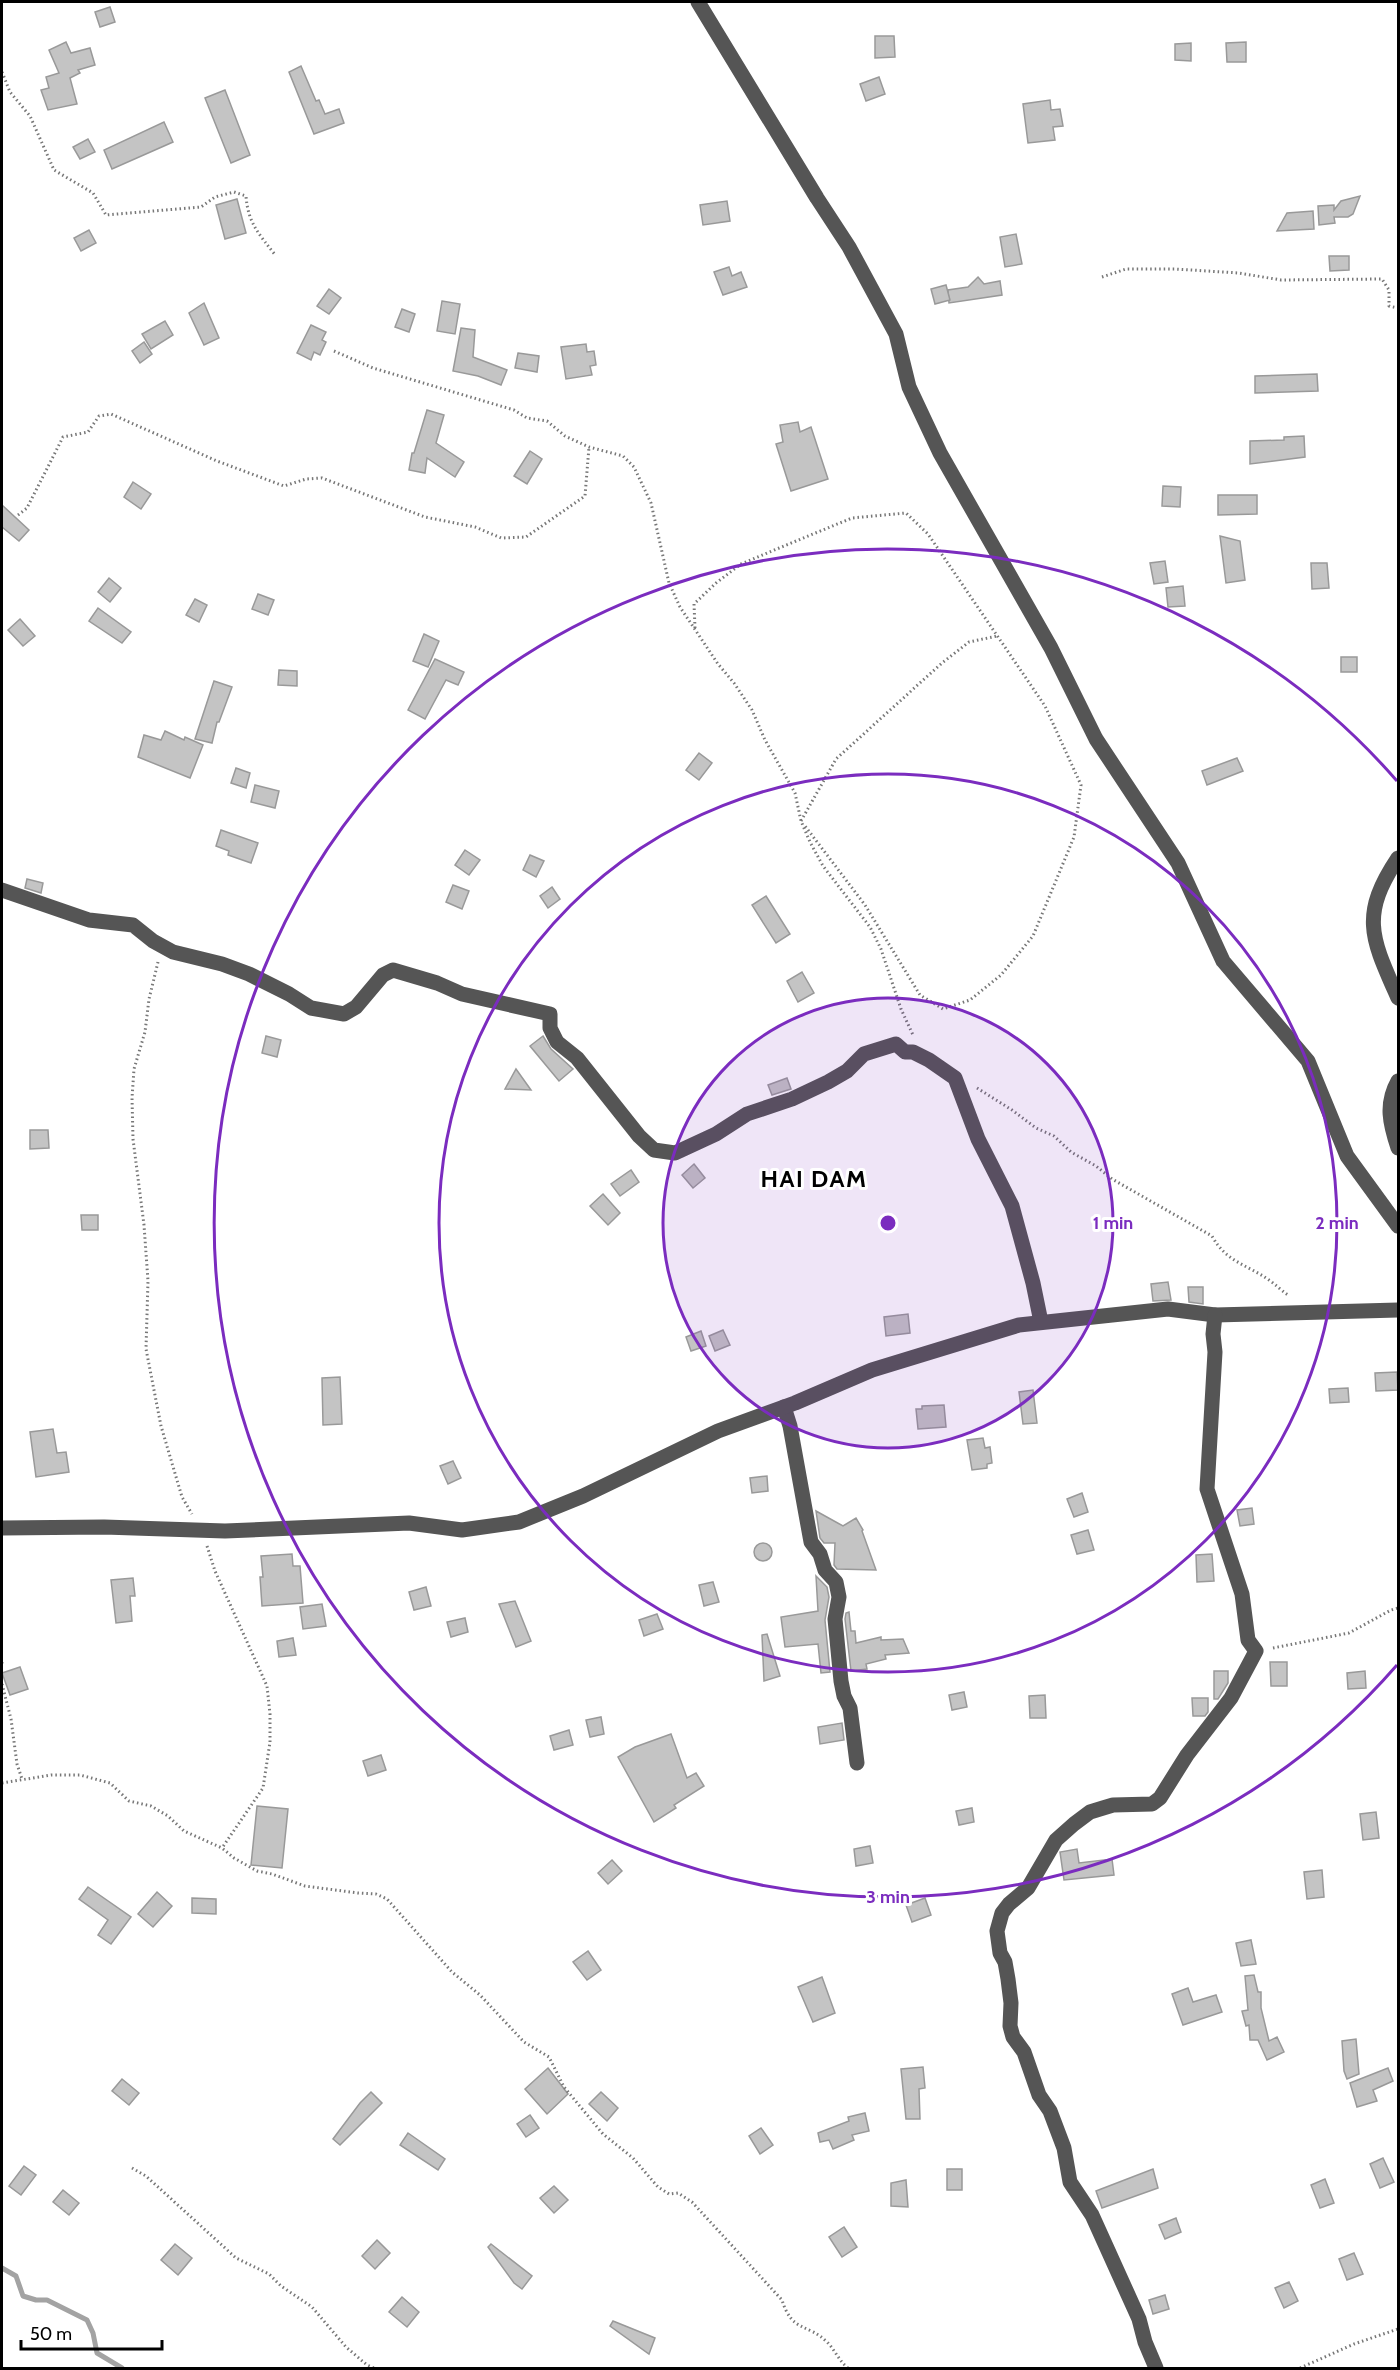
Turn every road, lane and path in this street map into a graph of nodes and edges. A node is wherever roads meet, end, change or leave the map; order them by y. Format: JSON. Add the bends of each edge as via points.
{"nodes":[{"id":1,"x":698,"y":2,"type":"edge"},
{"id":2,"x":2,"y":72,"type":"edge"},
{"id":3,"x":276,"y":256,"type":"dead end"},
{"id":4,"x":1102,"y":277,"type":"dead end"},
{"id":5,"x":1398,"y":308,"type":"edge"},
{"id":6,"x":334,"y":351,"type":"dead end"},
{"id":7,"x":589,"y":447,"type":"junction"},
{"id":8,"x":18,"y":515,"type":"dead end"},
{"id":9,"x":695,"y":630,"type":"junction"},
{"id":10,"x":997,"y":636,"type":"junction"},
{"id":11,"x":801,"y":821,"type":"junction"},
{"id":12,"x":1398,"y":858,"type":"edge"},
{"id":13,"x":2,"y":890,"type":"edge"},
{"id":14,"x":162,"y":946,"type":"junction"},
{"id":15,"x":1398,"y":998,"type":"edge"},
{"id":16,"x":914,"y":1037,"type":"dead end"},
{"id":17,"x":1398,"y":1082,"type":"edge"},
{"id":18,"x":976,"y":1087,"type":"dead end"},
{"id":19,"x":1398,"y":1148,"type":"edge"},
{"id":20,"x":1398,"y":1226,"type":"edge"},
{"id":21,"x":1398,"y":1310,"type":"edge"},
{"id":22,"x":1311,"y":1313,"type":"junction"},
{"id":23,"x":1215,"y":1315,"type":"junction"},
{"id":24,"x":1041,"y":1322,"type":"junction"},
{"id":25,"x":784,"y":1407,"type":"junction"},
{"id":26,"x":2,"y":1528,"type":"edge"},
{"id":27,"x":203,"y":1531,"type":"junction"},
{"id":28,"x":225,"y":1531,"type":"junction"},
{"id":29,"x":1398,"y":1608,"type":"edge"},
{"id":30,"x":1256,"y":1651,"type":"junction"},
{"id":31,"x":2,"y":1684,"type":"edge"},
{"id":32,"x":857,"y":1763,"type":"dead end"},
{"id":33,"x":22,"y":1779,"type":"junction"},
{"id":34,"x":2,"y":1783,"type":"edge"},
{"id":35,"x":222,"y":1848,"type":"junction"},
{"id":36,"x":132,"y":2168,"type":"dead end"},
{"id":37,"x":1398,"y":2329,"type":"edge"},
{"id":38,"x":374,"y":2368,"type":"edge"},
{"id":39,"x":848,"y":2368,"type":"edge"},
{"id":40,"x":1156,"y":2368,"type":"edge"},
{"id":41,"x":1300,"y":2368,"type":"edge"}],
"edges":[{"from":1,"to":20,"type":"street","via":[[849,247],[896,334],[909,387],[940,453],[1051,648],[1096,739],[1178,863],[1222,960],[1308,1061],[1347,1156]]},
{"from":2,"to":3,"type":"path","via":[[10,92],[30,116],[54,170],[93,193],[105,214],[201,207],[234,192],[246,196],[253,226]]},
{"from":4,"to":5,"type":"path","via":[[1126,269],[1175,269],[1281,280],[1382,279],[1389,290],[1389,306]]},
{"from":6,"to":7,"type":"path","via":[[424,385],[514,410],[527,418],[546,420],[565,436]]},
{"from":7,"to":8,"type":"path","via":[[585,496],[526,537],[501,538],[426,517],[322,478],[284,486],[111,414],[99,416],[88,432],[63,437],[27,508]]},
{"from":7,"to":9,"type":"path","via":[[623,456],[641,479],[660,534],[669,583]]},
{"from":9,"to":10,"type":"path","via":[[694,604],[741,564],[852,518],[906,513],[928,534]]},
{"from":9,"to":11,"type":"path","via":[[752,710],[795,793]]},
{"from":10,"to":11,"type":"path","via":[[969,642],[836,759]]},
{"from":10,"to":11,"type":"path","via":[[1045,706],[1081,785],[1074,837],[1054,889],[1033,936],[1001,975],[970,1000],[943,1009],[920,995],[865,905]]},
{"from":11,"to":16,"type":"path","via":[[823,866],[870,927]]},
{"from":12,"to":15,"type":"street","via":[[1376,896],[1373,916],[1374,939]]},
{"from":13,"to":14,"type":"street","via":[[89,920],[133,925]]},
{"from":14,"to":24,"type":"street","via":[[249,974],[311,1008],[344,1014],[356,1007],[382,975],[393,970],[462,994],[550,1014],[550,1028],[557,1042],[577,1058],[639,1136],[654,1150],[675,1154],[747,1114],[828,1082],[864,1054],[896,1044],[955,1078],[978,1139],[1012,1206]]},
{"from":14,"to":27,"type":"path","via":[[134,1069],[132,1098],[148,1281],[146,1349],[155,1406],[182,1497]]},
{"from":17,"to":19,"type":"street","via":[[1391,1094],[1389,1116]]},
{"from":18,"to":22,"type":"path","via":[[1054,1136],[1112,1179],[1212,1236],[1217,1246],[1239,1264],[1269,1280]]},
{"from":21,"to":22,"type":"street"},
{"from":22,"to":23,"type":"street"},
{"from":23,"to":24,"type":"street","via":[[1168,1309]]},
{"from":23,"to":30,"type":"street","via":[[1207,1489],[1242,1594],[1248,1640]]},
{"from":24,"to":25,"type":"street","via":[[1019,1325],[872,1370]]},
{"from":25,"to":28,"type":"street","via":[[718,1431],[583,1496],[519,1521],[462,1530],[409,1523]]},
{"from":25,"to":32,"type":"street","via":[[811,1542],[836,1582],[841,1681],[850,1708]]},
{"from":26,"to":27,"type":"street"},
{"from":27,"to":28,"type":"street"},
{"from":28,"to":35,"type":"path","via":[[206,1547],[267,1686],[270,1742],[262,1788]]},
{"from":29,"to":30,"type":"path","via":[[1349,1633]]},
{"from":30,"to":40,"type":"street","via":[[1231,1698],[1160,1798],[1152,1804],[1113,1805],[1090,1812],[1074,1824],[1056,1840],[1028,1888],[1002,1913],[997,1931],[1008,1979],[1013,2037],[1024,2052],[1039,2095],[1050,2111],[1064,2148],[1070,2182],[1092,2215],[1139,2319]]},
{"from":31,"to":33,"type":"path"},
{"from":33,"to":34,"type":"path"},
{"from":33,"to":35,"type":"path","via":[[80,1775],[110,1783],[129,1801],[151,1806],[184,1831]]},
{"from":35,"to":39,"type":"path","via":[[256,1871],[319,1888],[376,1894],[391,1901],[452,1972],[480,1995],[524,2042],[549,2057],[564,2087],[603,2134],[633,2158],[658,2187],[692,2202],[782,2300],[786,2315],[826,2341]]},
{"from":36,"to":38,"type":"path","via":[[146,2176],[236,2258],[269,2274],[312,2307],[346,2347]]},
{"from":37,"to":41,"type":"path"}]}
